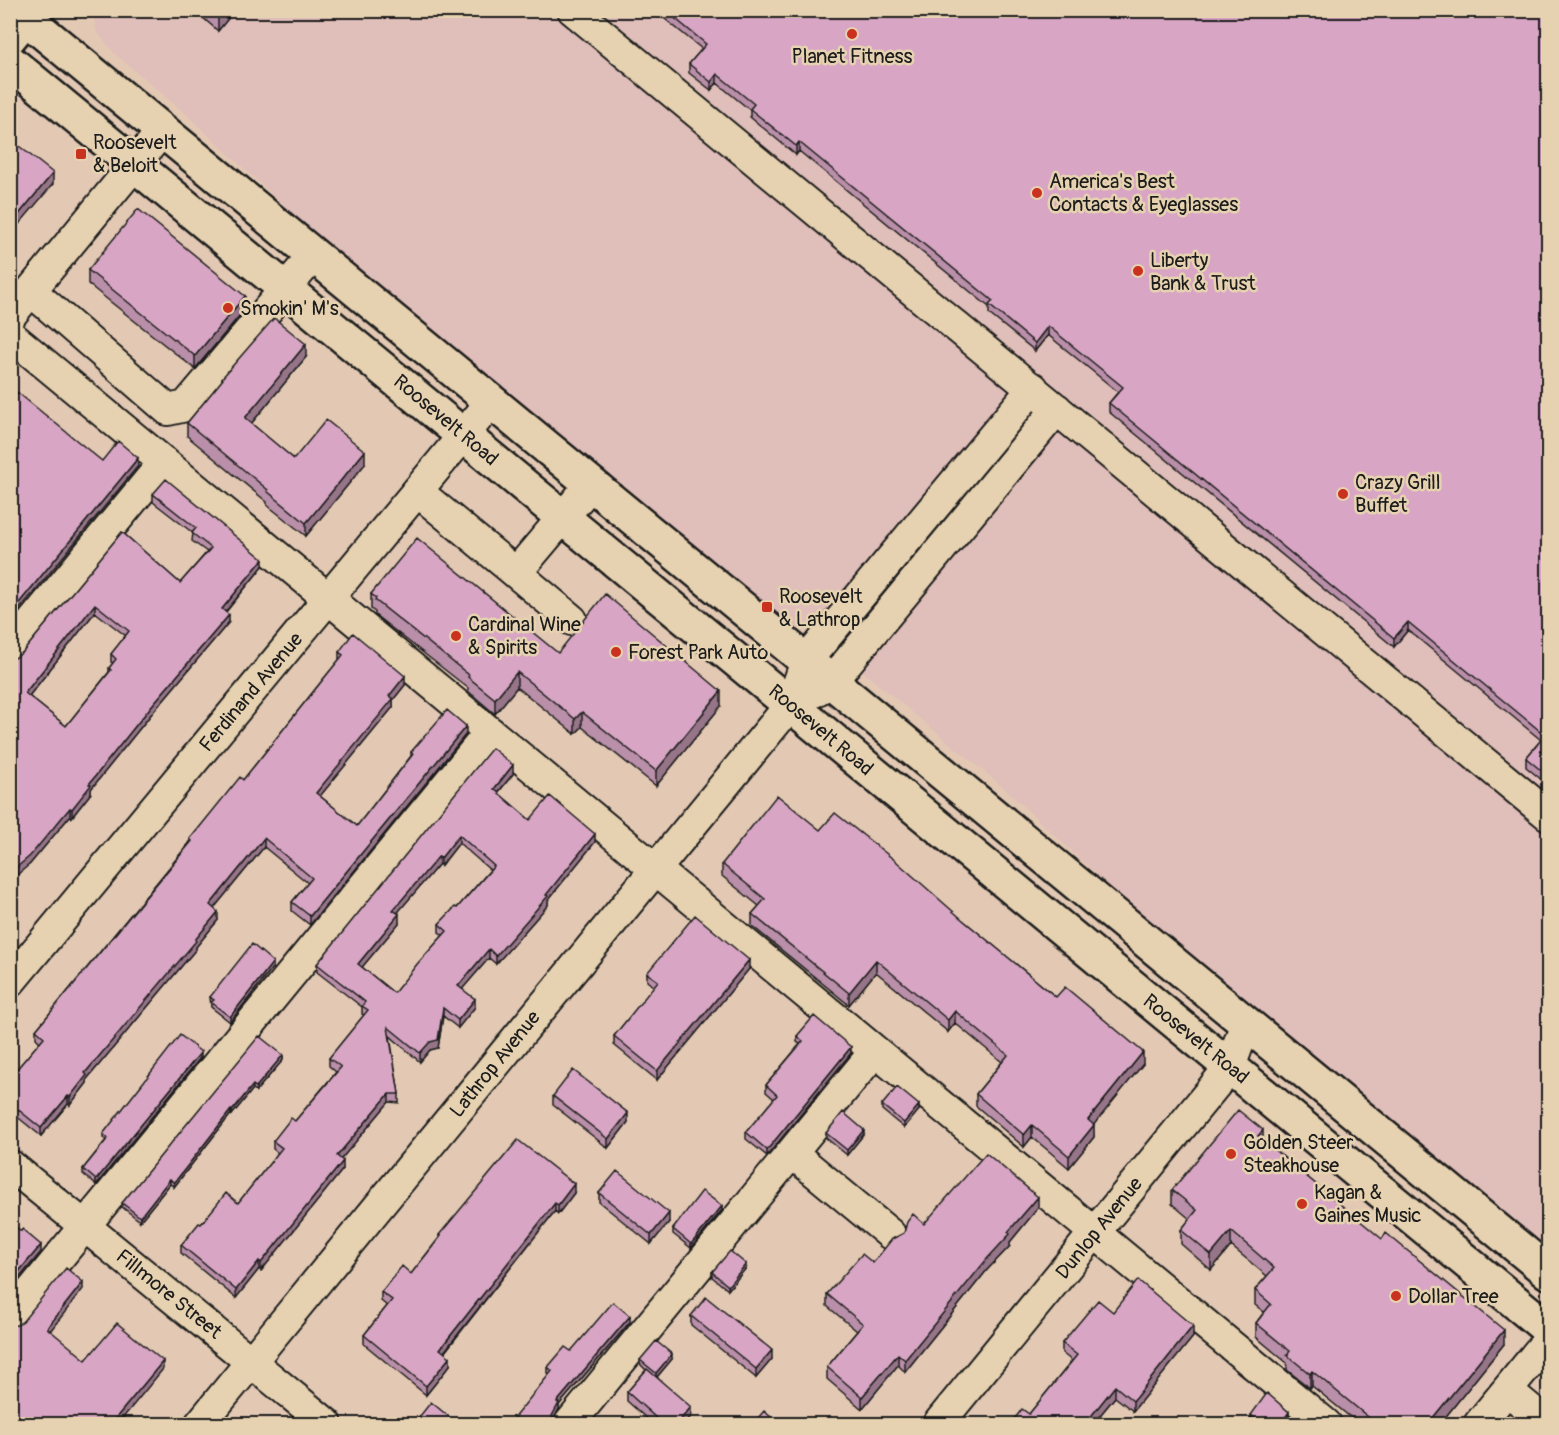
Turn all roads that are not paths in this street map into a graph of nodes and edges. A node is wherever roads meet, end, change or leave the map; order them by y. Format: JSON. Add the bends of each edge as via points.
{"nodes":[{"id":1,"x":573,"y":10,"type":"edge"},
{"id":2,"x":22,"y":20,"type":"edge"},
{"id":3,"x":10,"y":62,"type":"edge"},
{"id":4,"x":162,"y":131,"type":"junction"},
{"id":5,"x":135,"y":164,"type":"junction"},
{"id":6,"x":313,"y":256,"type":"junction"},
{"id":7,"x":286,"y":288,"type":"junction"},
{"id":8,"x":31,"y":291,"type":"junction"},
{"id":9,"x":10,"y":316,"type":"edge"},
{"id":10,"x":10,"y":335,"type":"edge"},
{"id":11,"x":1033,"y":388,"type":"junction"},
{"id":12,"x":491,"y":402,"type":"junction"},
{"id":13,"x":1057,"y":409,"type":"junction"},
{"id":14,"x":464,"y":435,"type":"junction"},
{"id":15,"x":164,"y":462,"type":"junction"},
{"id":16,"x":591,"y":484,"type":"junction"},
{"id":17,"x":417,"y":491,"type":"junction"},
{"id":18,"x":564,"y":517,"type":"junction"},
{"id":19,"x":516,"y":573,"type":"junction"},
{"id":20,"x":329,"y":598,"type":"junction"},
{"id":21,"x":572,"y":620,"type":"dead end"},
{"id":22,"x":10,"y":649,"type":"edge"},
{"id":23,"x":806,"y":661,"type":"junction"},
{"id":24,"x":831,"y":682,"type":"junction"},
{"id":25,"x":791,"y":704,"type":"junction"},
{"id":26,"x":490,"y":732,"type":"junction"},
{"id":27,"x":1548,"y":816,"type":"edge"},
{"id":28,"x":656,"y":869,"type":"junction"},
{"id":29,"x":10,"y":982,"type":"edge"},
{"id":30,"x":1246,"y":1023,"type":"junction"},
{"id":31,"x":876,"y":1051,"type":"junction"},
{"id":32,"x":1230,"y":1067,"type":"junction"},
{"id":33,"x":792,"y":1153,"type":"junction"},
{"id":34,"x":10,"y":1165,"type":"edge"},
{"id":35,"x":85,"y":1226,"type":"junction"},
{"id":36,"x":1096,"y":1233,"type":"junction"},
{"id":37,"x":890,"y":1234,"type":"dead end"},
{"id":38,"x":1548,"y":1272,"type":"edge"},
{"id":39,"x":10,"y":1317,"type":"edge"},
{"id":40,"x":1548,"y":1329,"type":"edge"},
{"id":41,"x":1548,"y":1340,"type":"edge"},
{"id":42,"x":251,"y":1362,"type":"junction"},
{"id":43,"x":1507,"y":1390,"type":"junction"},
{"id":44,"x":1317,"y":1422,"type":"edge"},
{"id":45,"x":200,"y":1425,"type":"edge"},
{"id":46,"x":327,"y":1425,"type":"edge"},
{"id":47,"x":569,"y":1425,"type":"edge"},
{"id":48,"x":938,"y":1425,"type":"edge"},
{"id":49,"x":1479,"y":1425,"type":"edge"},
{"id":50,"x":1548,"y":1425,"type":"edge"}],
"edges":[{"from":1,"to":11,"type":"street"},
{"from":2,"to":4,"type":"main road"},
{"from":3,"to":5,"type":"main road","name":"Roosevelt Road"},
{"from":4,"to":5,"type":"street"},
{"from":4,"to":6,"type":"main road"},
{"from":5,"to":7,"type":"main road","name":"Roosevelt Road"},
{"from":5,"to":8,"type":"street"},
{"from":6,"to":7,"type":"street"},
{"from":6,"to":12,"type":"main road"},
{"from":7,"to":8,"type":"street","via":[[186,406],[168,410]]},
{"from":7,"to":14,"type":"main road","name":"Roosevelt Road"},
{"from":8,"to":9,"type":"street"},
{"from":10,"to":15,"type":"street"},
{"from":11,"to":13,"type":"street"},
{"from":11,"to":23,"type":"street"},
{"from":12,"to":14,"type":"street","name":"Ferdinand Avenue"},
{"from":12,"to":16,"type":"main road"},
{"from":13,"to":24,"type":"street"},
{"from":13,"to":27,"type":"street"},
{"from":14,"to":17,"type":"street","name":"Ferdinand Avenue"},
{"from":14,"to":18,"type":"main road","name":"Roosevelt Road"},
{"from":15,"to":20,"type":"street"},
{"from":15,"to":22,"type":"street"},
{"from":16,"to":18,"type":"street"},
{"from":16,"to":23,"type":"main road"},
{"from":17,"to":19,"type":"street"},
{"from":17,"to":20,"type":"street","name":"Ferdinand Avenue"},
{"from":18,"to":19,"type":"street"},
{"from":18,"to":25,"type":"main road","name":"Roosevelt Road"},
{"from":19,"to":21,"type":"street"},
{"from":20,"to":26,"type":"street"},
{"from":20,"to":29,"type":"street","name":"Ferdinand Avenue"},
{"from":23,"to":24,"type":"main road"},
{"from":23,"to":25,"type":"street"},
{"from":24,"to":25,"type":"street"},
{"from":24,"to":30,"type":"main road"},
{"from":25,"to":28,"type":"street","name":"Lathrop Avenue"},
{"from":25,"to":32,"type":"main road","name":"Roosevelt Road"},
{"from":26,"to":28,"type":"street"},
{"from":26,"to":35,"type":"street"},
{"from":28,"to":31,"type":"street"},
{"from":28,"to":42,"type":"street","name":"Lathrop Avenue"},
{"from":30,"to":32,"type":"street","name":"Dunlop Avenue"},
{"from":30,"to":38,"type":"main road"},
{"from":31,"to":33,"type":"street"},
{"from":31,"to":36,"type":"street"},
{"from":32,"to":36,"type":"street","name":"Dunlop Avenue"},
{"from":32,"to":40,"type":"main road","name":"Roosevelt Road"},
{"from":33,"to":37,"type":"street"},
{"from":33,"to":47,"type":"street"},
{"from":34,"to":35,"type":"street","name":"Fillmore Street"},
{"from":35,"to":39,"type":"street"},
{"from":35,"to":42,"type":"street","name":"Fillmore Street"},
{"from":36,"to":44,"type":"street"},
{"from":36,"to":48,"type":"street","name":"Dunlop Avenue"},
{"from":41,"to":43,"type":"street"},
{"from":42,"to":45,"type":"street","name":"Lathrop Avenue"},
{"from":42,"to":46,"type":"street","name":"Fillmore Street"},
{"from":43,"to":49,"type":"street"},
{"from":43,"to":50,"type":"street"}]}
